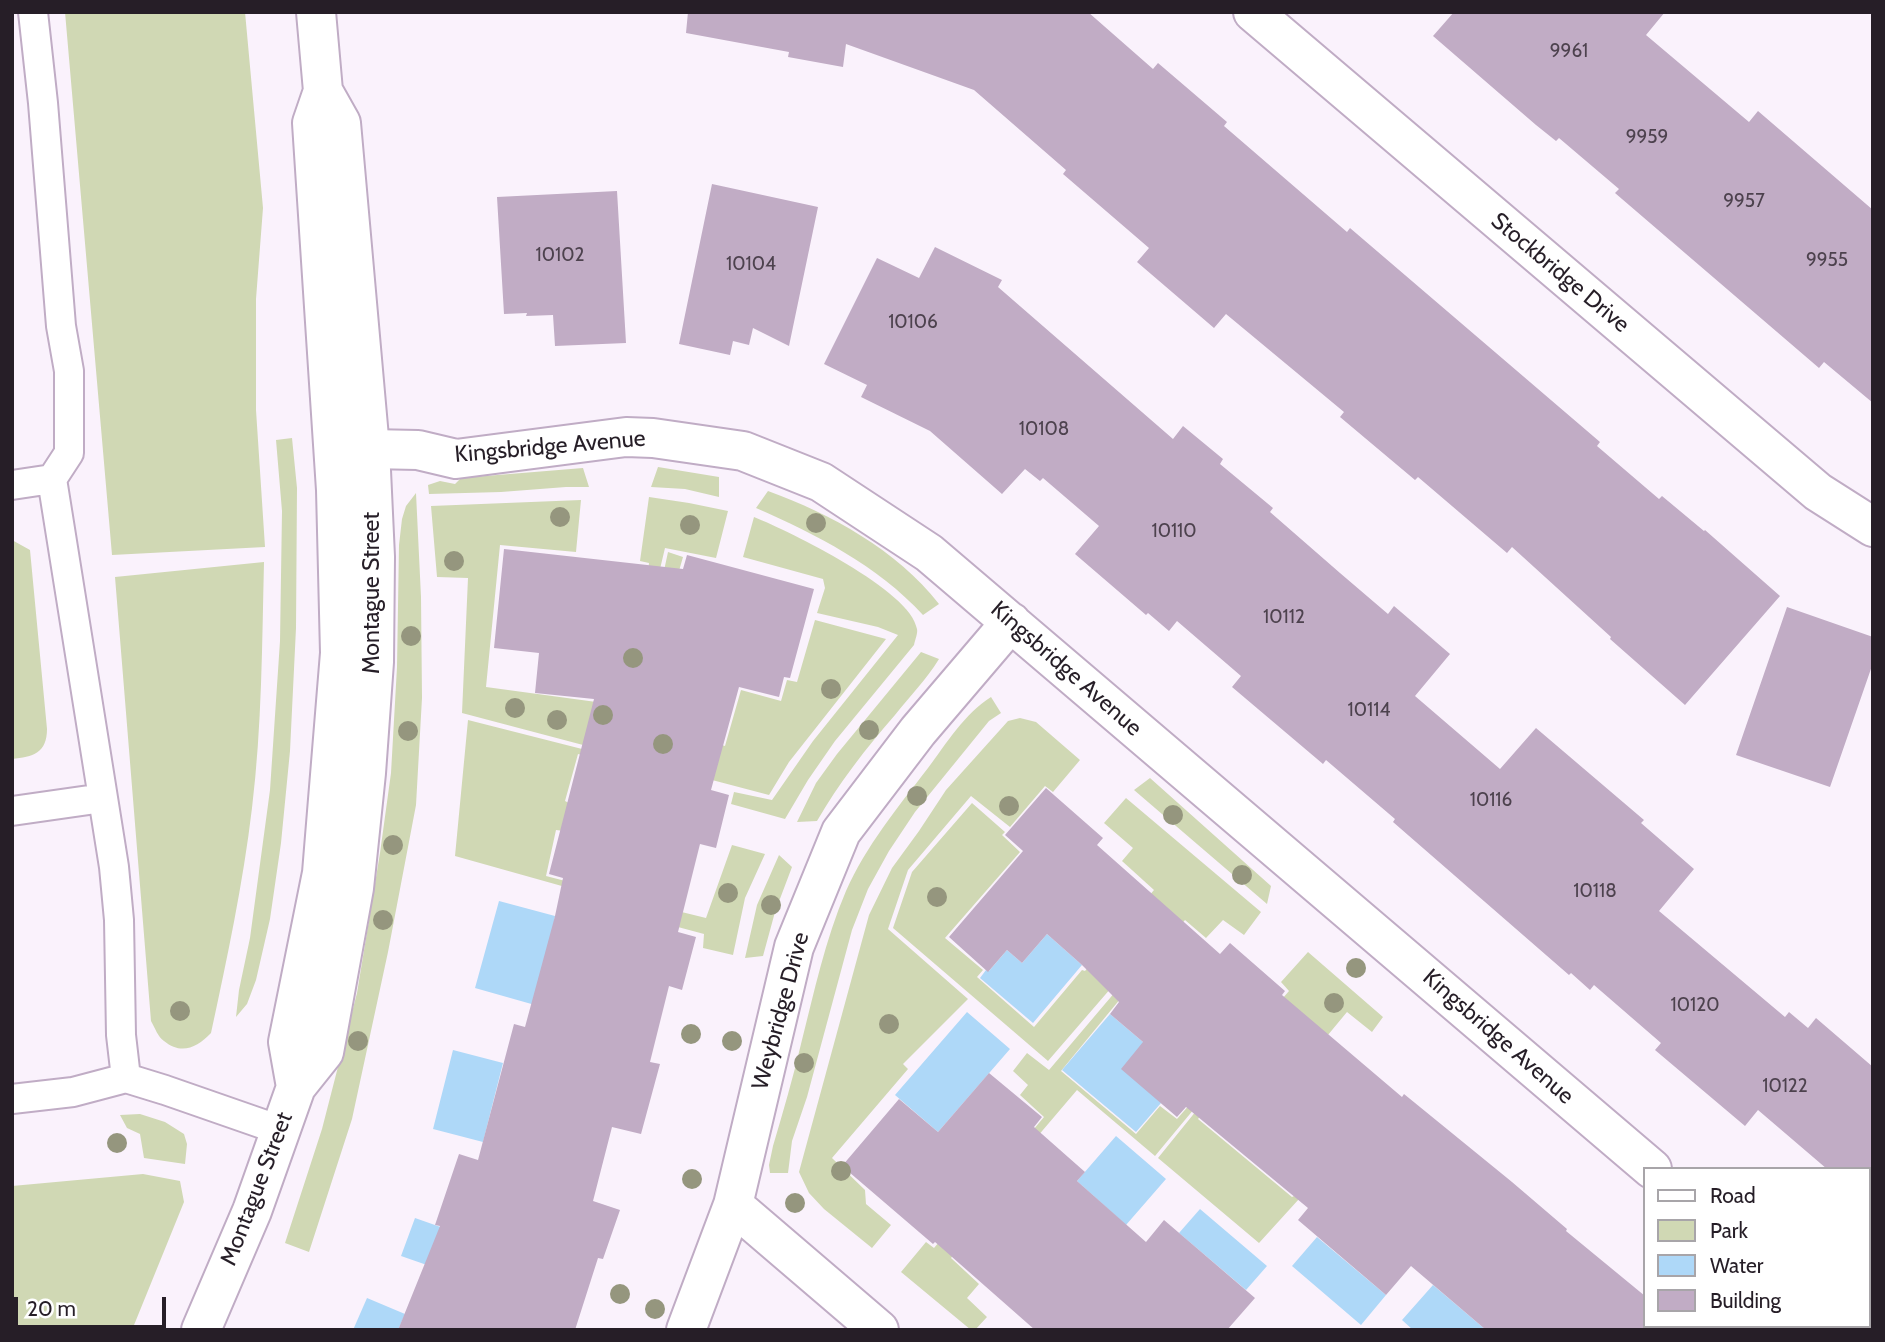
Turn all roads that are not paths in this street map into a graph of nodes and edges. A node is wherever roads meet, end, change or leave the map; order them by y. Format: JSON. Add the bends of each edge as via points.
{"nodes":[{"id":1,"x":33,"y":12,"type":"edge"},
{"id":2,"x":316,"y":12,"type":"edge"},
{"id":3,"x":1253,"y":12,"type":"edge"},
{"id":4,"x":323,"y":92,"type":"junction"},
{"id":5,"x":370,"y":449,"type":"junction"},
{"id":6,"x":52,"y":479,"type":"junction"},
{"id":7,"x":12,"y":485,"type":"edge"},
{"id":8,"x":1873,"y":527,"type":"edge"},
{"id":9,"x":1011,"y":622,"type":"junction"},
{"id":10,"x":103,"y":798,"type":"junction"},
{"id":11,"x":12,"y":811,"type":"edge"},
{"id":12,"x":126,"y":1078,"type":"junction"},
{"id":13,"x":296,"y":1087,"type":"junction"},
{"id":14,"x":12,"y":1099,"type":"edge"},
{"id":15,"x":280,"y":1130,"type":"junction"},
{"id":16,"x":1650,"y":1167,"type":"edge"},
{"id":17,"x":733,"y":1205,"type":"junction"},
{"id":18,"x":201,"y":1330,"type":"edge"},
{"id":19,"x":686,"y":1330,"type":"edge"},
{"id":20,"x":879,"y":1330,"type":"edge"}],
"edges":[{"from":1,"to":6,"type":"lane","via":[[69,371],[69,453]]},
{"from":2,"to":4,"type":"street","name":"Montague Street"},
{"from":3,"to":8,"type":"street","name":"Stockbridge Drive","via":[[1818,492]]},
{"from":4,"to":5,"type":"street","name":"Montague Street","via":[[341,123]]},
{"from":4,"to":13,"type":"street","name":"Montague Street","via":[[312,123],[336,490],[340,653],[322,873],[288,1042]]},
{"from":5,"to":9,"type":"street","name":"Kingsbridge Avenue","via":[[418,450],[456,459],[626,437],[743,451],[821,482],[929,553]]},
{"from":5,"to":13,"type":"street","name":"Montague Street","via":[[374,662],[354,888],[324,1052]]},
{"from":6,"to":7,"type":"lane"},
{"from":6,"to":10,"type":"lane"},
{"from":9,"to":16,"type":"street","name":"Kingsbridge Avenue"},
{"from":9,"to":17,"type":"street","name":"Weybridge Drive","via":[[918,731],[841,832],[794,947]]},
{"from":10,"to":11,"type":"lane"},
{"from":10,"to":12,"type":"lane","via":[[119,920]]},
{"from":12,"to":14,"type":"lane","via":[[73,1092]]},
{"from":12,"to":15,"type":"lane"},
{"from":13,"to":15,"type":"street","name":"Montague Street"},
{"from":15,"to":18,"type":"street","name":"Montague Street","via":[[252,1211]]},
{"from":17,"to":19,"type":"street","name":"Weybridge Drive"},
{"from":17,"to":20,"type":"street"}]}
